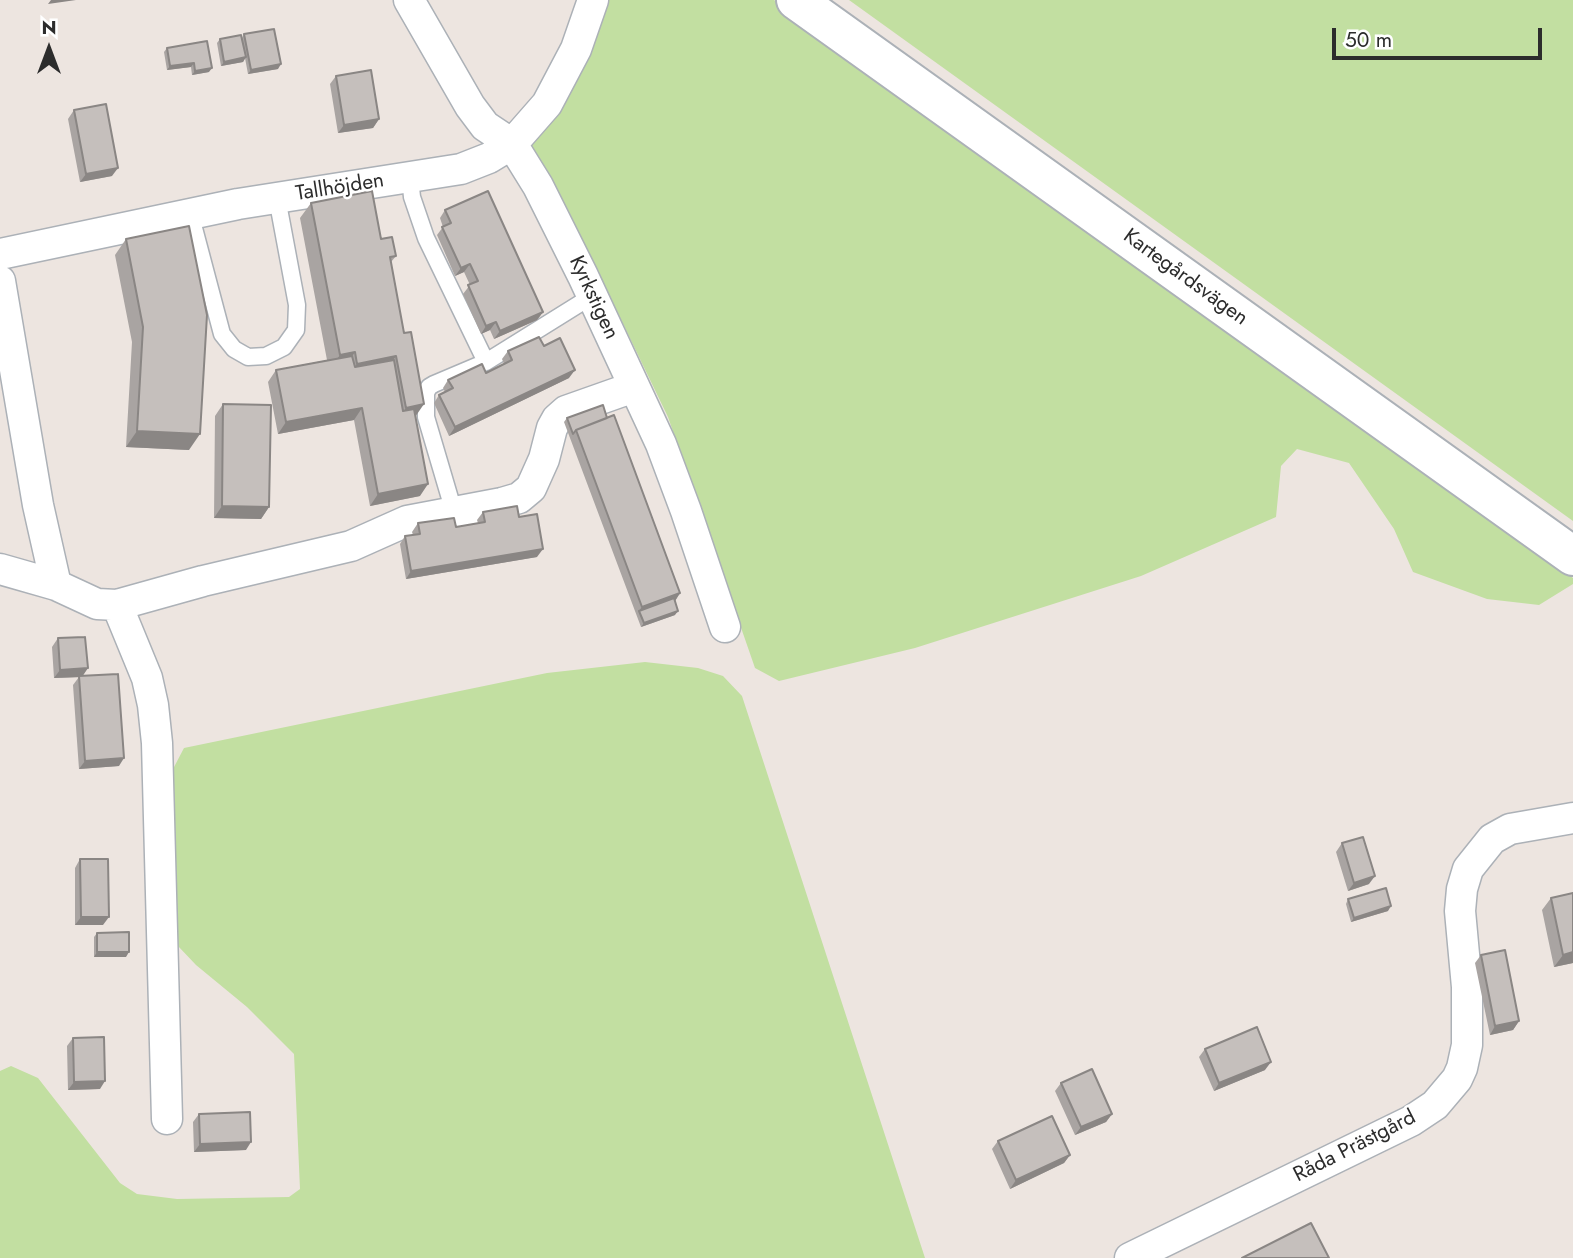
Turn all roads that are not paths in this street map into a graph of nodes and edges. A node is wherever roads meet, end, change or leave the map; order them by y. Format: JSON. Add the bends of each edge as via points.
{"nodes":[{"id":1,"x":409,"y":0,"type":"edge"},
{"id":2,"x":593,"y":0,"type":"edge"},
{"id":3,"x":796,"y":0,"type":"edge"},
{"id":4,"x":512,"y":144,"type":"junction"},
{"id":5,"x":410,"y":178,"type":"junction"},
{"id":6,"x":277,"y":198,"type":"junction"},
{"id":7,"x":190,"y":213,"type":"junction"},
{"id":8,"x":0,"y":254,"type":"edge"},
{"id":9,"x":0,"y":281,"type":"edge"},
{"id":10,"x":592,"y":296,"type":"junction"},
{"id":11,"x":486,"y":362,"type":"junction"},
{"id":12,"x":634,"y":387,"type":"junction"},
{"id":13,"x":454,"y":512,"type":"junction"},
{"id":14,"x":1573,"y":556,"type":"edge"},
{"id":15,"x":0,"y":569,"type":"edge"},
{"id":16,"x":56,"y":585,"type":"junction"},
{"id":17,"x":117,"y":606,"type":"junction"},
{"id":18,"x":725,"y":626,"type":"dead end"},
{"id":19,"x":1573,"y":818,"type":"edge"},
{"id":20,"x":167,"y":1119,"type":"dead end"},
{"id":21,"x":1130,"y":1258,"type":"edge"}],
"edges":[{"from":1,"to":4,"type":"street","name":"Kyrkstigen","via":[[470,106],[485,126]]},
{"from":2,"to":4,"type":"street","name":"Tallhöjden","via":[[576,49],[547,104]]},
{"from":3,"to":14,"type":"street","name":"Kartegårdsvägen"},
{"from":4,"to":5,"type":"street","name":"Tallhöjden","via":[[461,169]]},
{"from":4,"to":10,"type":"street","name":"Kyrkstigen"},
{"from":5,"to":6,"type":"street","name":"Tallhöjden"},
{"from":5,"to":11,"type":"lane","via":[[426,238]]},
{"from":6,"to":7,"type":"street","name":"Tallhöjden"},
{"from":6,"to":7,"type":"lane","via":[[297,305],[296,330],[284,347],[266,356],[248,357],[222,334]]},
{"from":7,"to":8,"type":"street","name":"Tallhöjden"},
{"from":9,"to":16,"type":"street"},
{"from":10,"to":11,"type":"lane"},
{"from":10,"to":12,"type":"street","name":"Kyrkstigen"},
{"from":11,"to":13,"type":"lane","via":[[434,384],[426,393],[426,417]]},
{"from":12,"to":13,"type":"street","via":[[584,403],[557,419],[538,476],[519,498]]},
{"from":12,"to":18,"type":"street","name":"Kyrkstigen","via":[[674,477]]},
{"from":13,"to":17,"type":"street","via":[[407,521],[351,546]]},
{"from":15,"to":16,"type":"street"},
{"from":16,"to":17,"type":"street","via":[[97,604]]},
{"from":17,"to":20,"type":"street","via":[[147,678],[157,743]]},
{"from":19,"to":21,"type":"street","name":"Råda Prästgård","via":[[1510,829],[1492,839],[1468,869],[1460,911],[1467,1045],[1457,1079],[1435,1105],[1411,1121]]}]}
